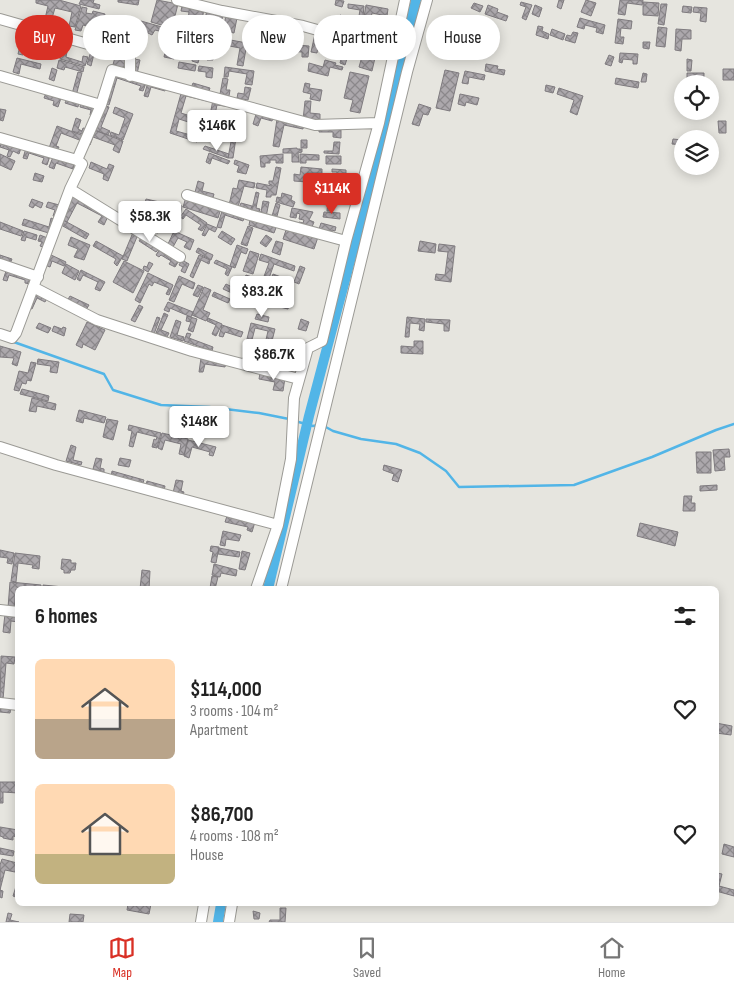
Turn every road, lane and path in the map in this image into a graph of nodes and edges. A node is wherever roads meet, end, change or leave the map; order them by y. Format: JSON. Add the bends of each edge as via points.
{"nodes":[{"id":1,"x":177,"y":0,"type":"edge"},
{"id":2,"x":405,"y":0,"type":"edge"},
{"id":3,"x":427,"y":0,"type":"edge"},
{"id":4,"x":401,"y":15,"type":"edge"},
{"id":5,"x":0,"y":19,"type":"edge"},
{"id":6,"x":314,"y":29,"type":"edge"},
{"id":7,"x":391,"y":60,"type":"edge"},
{"id":8,"x":0,"y":76,"type":"edge"},
{"id":9,"x":130,"y":76,"type":"junction"},
{"id":10,"x":100,"y":105,"type":"junction"},
{"id":11,"x":379,"y":123,"type":"junction"},
{"id":12,"x":0,"y":138,"type":"edge"},
{"id":13,"x":77,"y":160,"type":"junction"},
{"id":14,"x":70,"y":189,"type":"junction"},
{"id":15,"x":187,"y":195,"type":"dead end"},
{"id":16,"x":346,"y":242,"type":"junction"},
{"id":17,"x":180,"y":257,"type":"dead end"},
{"id":18,"x":0,"y":264,"type":"edge"},
{"id":19,"x":38,"y":277,"type":"junction"},
{"id":20,"x":33,"y":287,"type":"junction"},
{"id":21,"x":0,"y":334,"type":"edge"},
{"id":22,"x":299,"y":378,"type":"junction"},
{"id":23,"x":0,"y":447,"type":"edge"},
{"id":24,"x":278,"y":525,"type":"junction"},
{"id":25,"x":257,"y":586,"type":"edge"},
{"id":26,"x":282,"y":586,"type":"edge"},
{"id":27,"x":0,"y":610,"type":"edge"},
{"id":28,"x":15,"y":612,"type":"edge"},
{"id":29,"x":0,"y":703,"type":"edge"},
{"id":30,"x":15,"y":705,"type":"edge"},
{"id":31,"x":204,"y":906,"type":"edge"},
{"id":32,"x":232,"y":906,"type":"edge"},
{"id":33,"x":201,"y":922,"type":"edge"},
{"id":34,"x":229,"y":922,"type":"edge"}],
"edges":[{"from":1,"to":6,"type":"street"},
{"from":2,"to":4,"type":"street"},
{"from":3,"to":26,"type":"street","via":[[404,81]]},
{"from":5,"to":9,"type":"street","via":[[130,56]]},
{"from":7,"to":11,"type":"street"},
{"from":8,"to":10,"type":"street"},
{"from":9,"to":10,"type":"street","via":[[112,70]]},
{"from":9,"to":11,"type":"street","via":[[315,125]]},
{"from":10,"to":13,"type":"street"},
{"from":11,"to":16,"type":"street"},
{"from":12,"to":13,"type":"street"},
{"from":13,"to":14,"type":"street","via":[[82,164]]},
{"from":14,"to":17,"type":"street"},
{"from":14,"to":19,"type":"street"},
{"from":15,"to":16,"type":"street"},
{"from":16,"to":22,"type":"street","via":[[322,341],[308,348]]},
{"from":18,"to":19,"type":"street"},
{"from":19,"to":20,"type":"street"},
{"from":20,"to":21,"type":"street","via":[[16,333],[12,338]]},
{"from":20,"to":22,"type":"street","via":[[97,320],[192,351]]},
{"from":22,"to":24,"type":"street","via":[[294,398],[291,460]]},
{"from":23,"to":24,"type":"street"},
{"from":24,"to":25,"type":"street"},
{"from":27,"to":28,"type":"street"},
{"from":29,"to":30,"type":"street"},
{"from":31,"to":33,"type":"street"},
{"from":32,"to":34,"type":"street"}]}
